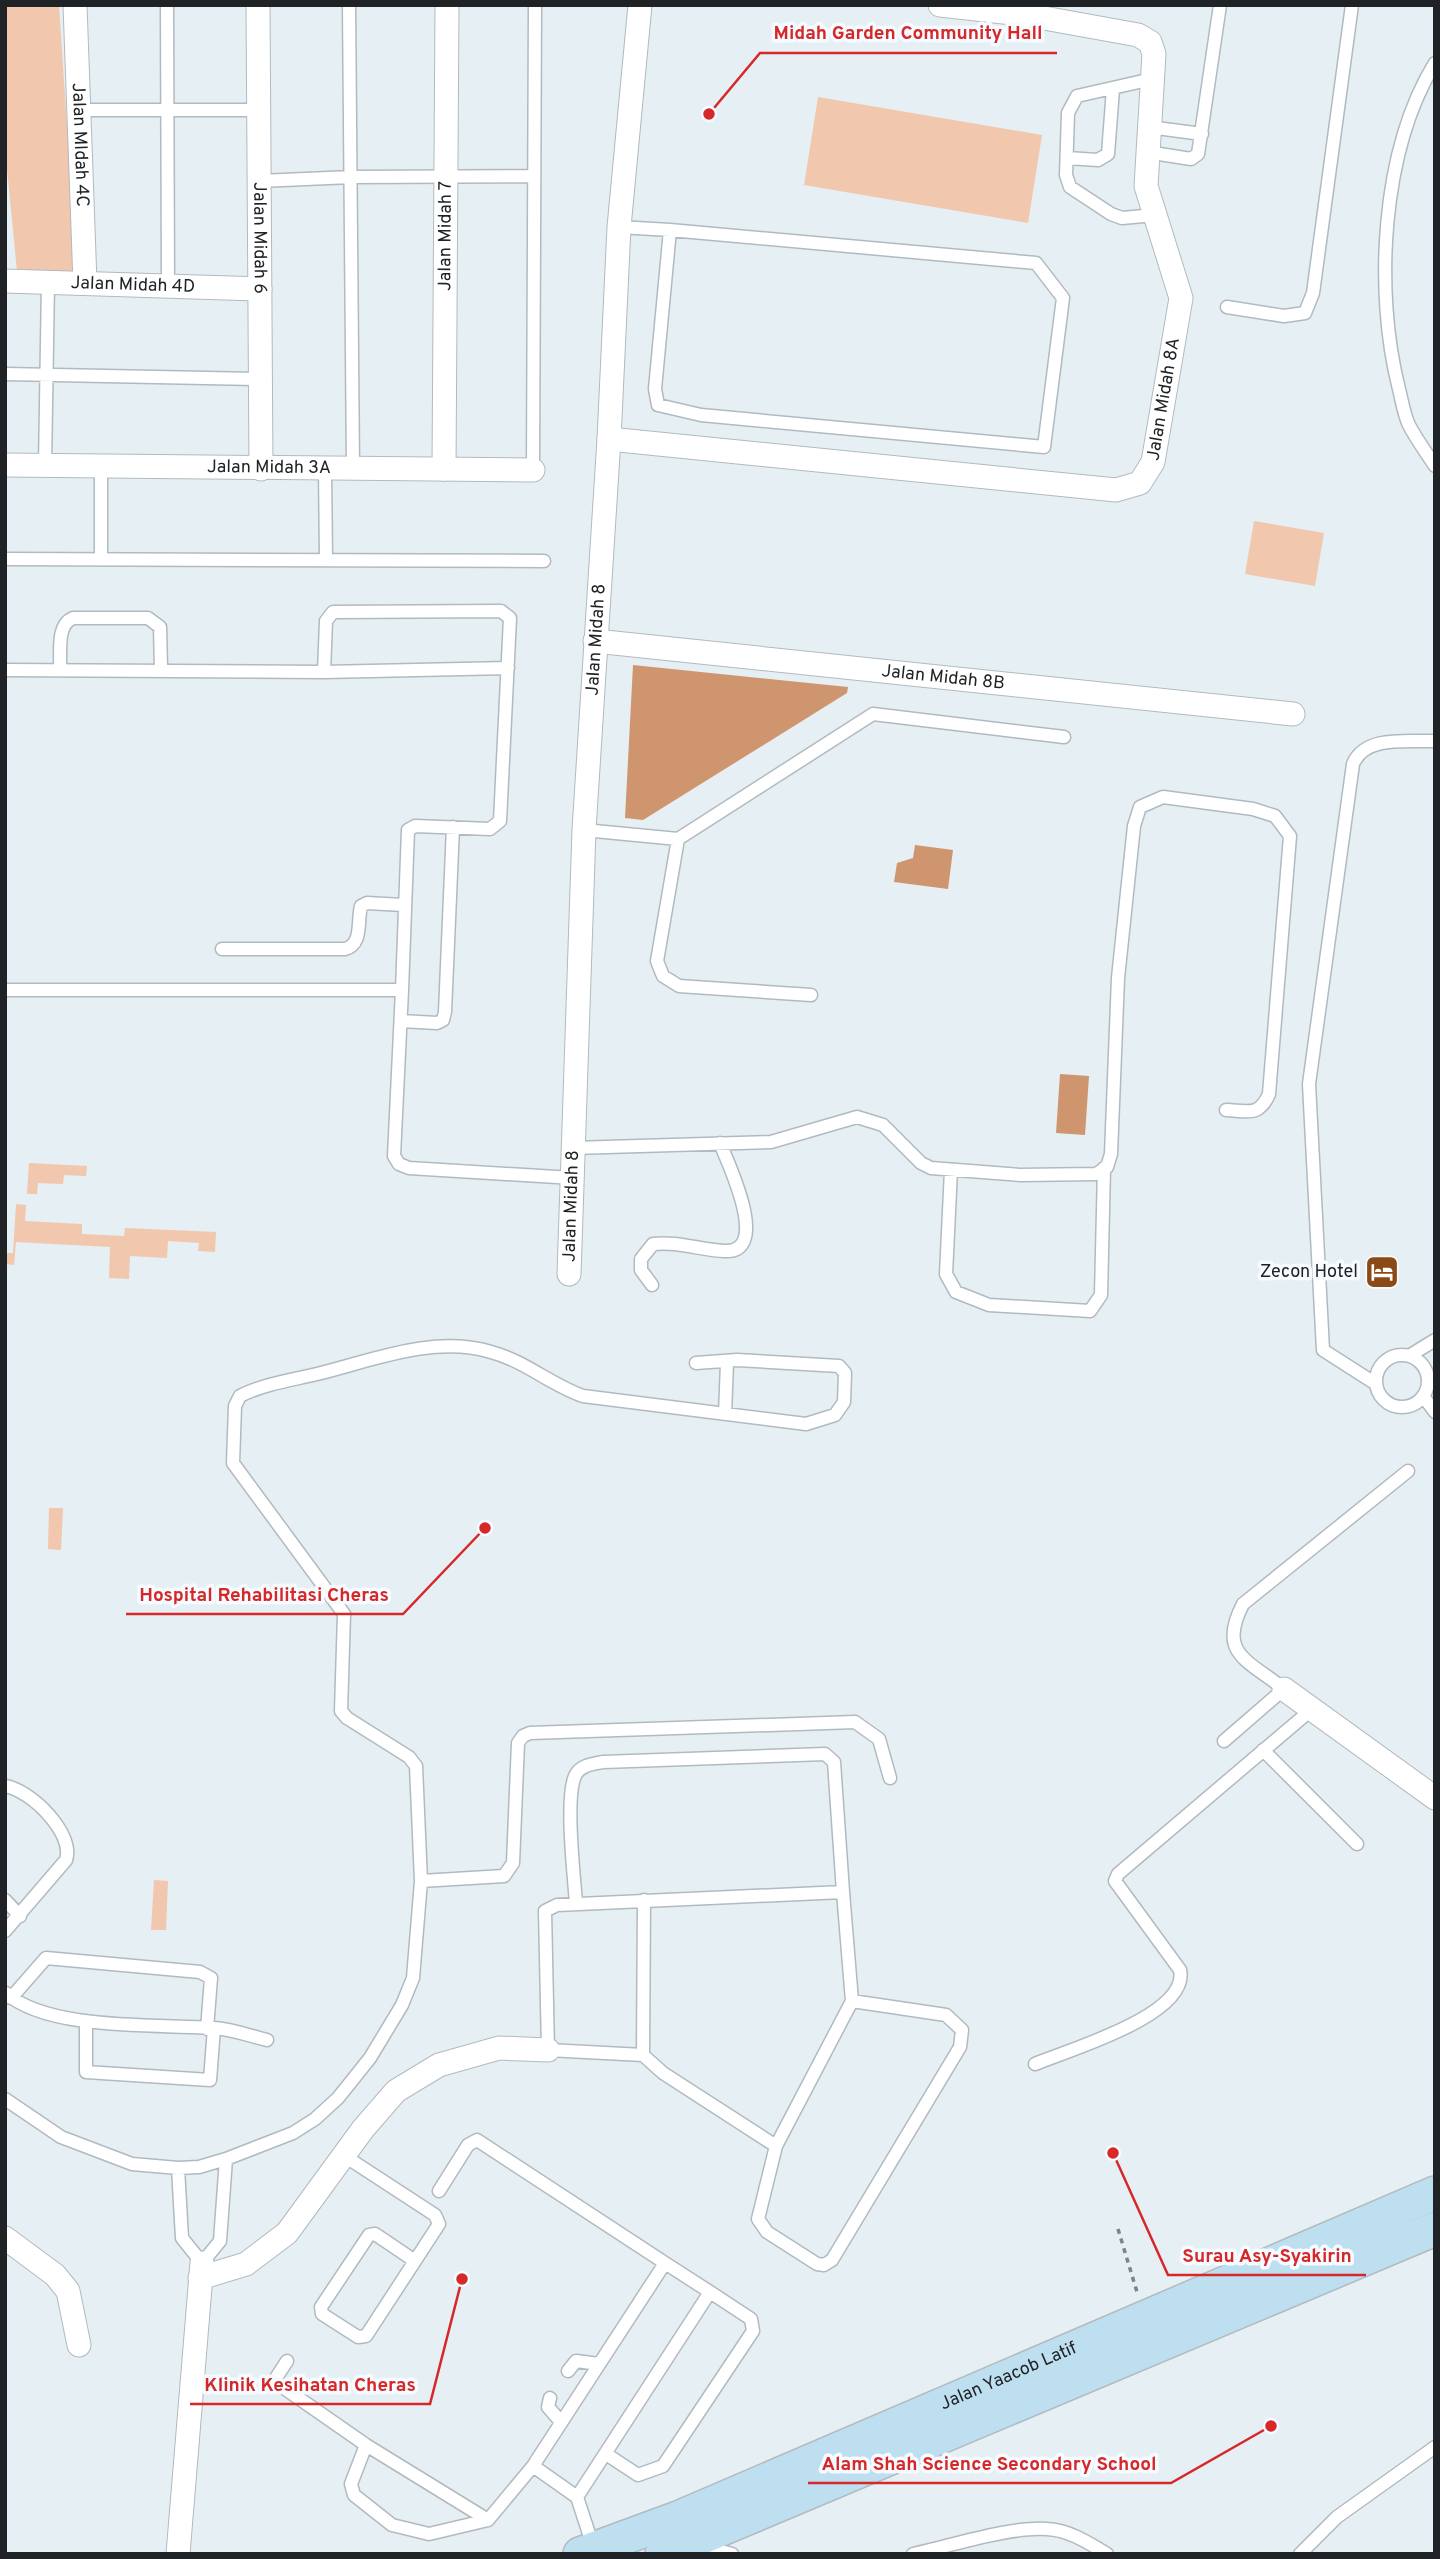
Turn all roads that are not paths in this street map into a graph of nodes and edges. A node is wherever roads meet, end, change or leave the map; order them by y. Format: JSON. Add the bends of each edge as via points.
{"nodes":[{"id":1,"x":75,"y":5,"type":"edge"},
{"id":2,"x":166,"y":5,"type":"edge"},
{"id":3,"x":258,"y":5,"type":"edge"},
{"id":4,"x":349,"y":5,"type":"edge"},
{"id":5,"x":447,"y":5,"type":"edge"},
{"id":6,"x":535,"y":5,"type":"edge"},
{"id":7,"x":640,"y":5,"type":"edge"},
{"id":8,"x":940,"y":5,"type":"edge"},
{"id":9,"x":1220,"y":5,"type":"edge"},
{"id":10,"x":1352,"y":5,"type":"edge"},
{"id":11,"x":1023,"y":10,"type":"edge"},
{"id":12,"x":1435,"y":63,"type":"edge"},
{"id":13,"x":1152,"y":79,"type":"junction"},
{"id":14,"x":1113,"y":89,"type":"junction"},
{"id":15,"x":78,"y":110,"type":"junction"},
{"id":16,"x":168,"y":110,"type":"junction"},
{"id":17,"x":259,"y":110,"type":"junction"},
{"id":18,"x":1149,"y":127,"type":"junction"},
{"id":19,"x":1202,"y":134,"type":"junction"},
{"id":20,"x":1147,"y":152,"type":"junction"},
{"id":21,"x":1067,"y":159,"type":"junction"},
{"id":22,"x":533,"y":176,"type":"junction"},
{"id":23,"x":351,"y":177,"type":"junction"},
{"id":24,"x":446,"y":178,"type":"junction"},
{"id":25,"x":260,"y":181,"type":"junction"},
{"id":26,"x":1155,"y":215,"type":"junction"},
{"id":27,"x":619,"y":227,"type":"junction"},
{"id":28,"x":670,"y":230,"type":"junction"},
{"id":29,"x":6,"y":274,"type":"edge"},
{"id":30,"x":48,"y":282,"type":"junction"},
{"id":31,"x":85,"y":283,"type":"junction"},
{"id":32,"x":168,"y":286,"type":"junction"},
{"id":33,"x":260,"y":289,"type":"junction"},
{"id":34,"x":1227,"y":307,"type":"dead end"},
{"id":35,"x":5,"y":374,"type":"edge"},
{"id":36,"x":47,"y":375,"type":"junction"},
{"id":37,"x":261,"y":379,"type":"junction"},
{"id":38,"x":610,"y":439,"type":"junction"},
{"id":39,"x":5,"y":465,"type":"edge"},
{"id":40,"x":45,"y":466,"type":"junction"},
{"id":41,"x":1435,"y":466,"type":"edge"},
{"id":42,"x":101,"y":467,"type":"junction"},
{"id":43,"x":325,"y":468,"type":"junction"},
{"id":44,"x":261,"y":469,"type":"junction"},
{"id":45,"x":353,"y":469,"type":"junction"},
{"id":46,"x":444,"y":469,"type":"junction"},
{"id":47,"x":533,"y":470,"type":"joint"},
{"id":48,"x":5,"y":559,"type":"edge"},
{"id":49,"x":101,"y":559,"type":"junction"},
{"id":50,"x":326,"y":560,"type":"junction"},
{"id":51,"x":544,"y":561,"type":"dead end"},
{"id":52,"x":595,"y":641,"type":"junction"},
{"id":53,"x":60,"y":668,"type":"junction"},
{"id":54,"x":508,"y":668,"type":"junction"},
{"id":55,"x":161,"y":669,"type":"junction"},
{"id":56,"x":5,"y":670,"type":"edge"},
{"id":57,"x":324,"y":672,"type":"junction"},
{"id":58,"x":1293,"y":714,"type":"dead end"},
{"id":59,"x":1064,"y":737,"type":"dead end"},
{"id":60,"x":1435,"y":740,"type":"edge"},
{"id":61,"x":453,"y":827,"type":"junction"},
{"id":62,"x":584,"y":830,"type":"junction"},
{"id":63,"x":678,"y":839,"type":"junction"},
{"id":64,"x":403,"y":905,"type":"junction"},
{"id":65,"x":222,"y":949,"type":"dead end"},
{"id":66,"x":5,"y":990,"type":"edge"},
{"id":67,"x":402,"y":990,"type":"junction"},
{"id":68,"x":811,"y":995,"type":"dead end"},
{"id":69,"x":401,"y":1021,"type":"junction"},
{"id":70,"x":1226,"y":1110,"type":"dead end"},
{"id":71,"x":720,"y":1143,"type":"junction"},
{"id":72,"x":573,"y":1148,"type":"junction"},
{"id":73,"x":1104,"y":1168,"type":"junction"},
{"id":74,"x":951,"y":1170,"type":"junction"},
{"id":75,"x":573,"y":1178,"type":"junction"},
{"id":76,"x":569,"y":1274,"type":"dead end"},
{"id":77,"x":652,"y":1285,"type":"dead end"},
{"id":78,"x":1435,"y":1340,"type":"edge"},
{"id":79,"x":1409,"y":1356,"type":"junction"},
{"id":80,"x":696,"y":1363,"type":"dead end"},
{"id":81,"x":727,"y":1363,"type":"junction"},
{"id":82,"x":1432,"y":1378,"type":"edge"},
{"id":83,"x":1376,"y":1384,"type":"junction"},
{"id":84,"x":1423,"y":1396,"type":"junction"},
{"id":85,"x":1435,"y":1412,"type":"edge"},
{"id":86,"x":725,"y":1414,"type":"junction"},
{"id":87,"x":1408,"y":1471,"type":"dead end"},
{"id":88,"x":1284,"y":1689,"type":"junction"},
{"id":89,"x":1311,"y":1710,"type":"junction"},
{"id":90,"x":1224,"y":1741,"type":"dead end"},
{"id":91,"x":1263,"y":1750,"type":"junction"},
{"id":92,"x":890,"y":1778,"type":"dead end"},
{"id":93,"x":5,"y":1786,"type":"edge"},
{"id":94,"x":1435,"y":1798,"type":"edge"},
{"id":95,"x":1357,"y":1844,"type":"dead end"},
{"id":96,"x":421,"y":1881,"type":"junction"},
{"id":97,"x":843,"y":1892,"type":"junction"},
{"id":98,"x":5,"y":1900,"type":"edge"},
{"id":99,"x":644,"y":1900,"type":"junction"},
{"id":100,"x":576,"y":1903,"type":"junction"},
{"id":101,"x":20,"y":1916,"type":"junction"},
{"id":102,"x":5,"y":1931,"type":"edge"},
{"id":103,"x":8,"y":1996,"type":"edge"},
{"id":104,"x":852,"y":2001,"type":"junction"},
{"id":105,"x":86,"y":2021,"type":"junction"},
{"id":106,"x":211,"y":2028,"type":"junction"},
{"id":107,"x":267,"y":2040,"type":"dead end"},
{"id":108,"x":548,"y":2050,"type":"junction"},
{"id":109,"x":643,"y":2055,"type":"junction"},
{"id":110,"x":1035,"y":2063,"type":"dead end"},
{"id":111,"x":5,"y":2099,"type":"edge"},
{"id":112,"x":776,"y":2146,"type":"junction"},
{"id":113,"x":343,"y":2155,"type":"junction"},
{"id":114,"x":226,"y":2159,"type":"junction"},
{"id":115,"x":178,"y":2168,"type":"junction"},
{"id":116,"x":439,"y":2191,"type":"dead end"},
{"id":117,"x":1435,"y":2193,"type":"edge"},
{"id":118,"x":1435,"y":2229,"type":"edge"},
{"id":119,"x":5,"y":2238,"type":"edge"},
{"id":120,"x":415,"y":2261,"type":"junction"},
{"id":121,"x":666,"y":2263,"type":"junction"},
{"id":122,"x":201,"y":2270,"type":"junction"},
{"id":123,"x":710,"y":2292,"type":"junction"},
{"id":124,"x":79,"y":2345,"type":"dead end"},
{"id":125,"x":287,"y":2361,"type":"dead end"},
{"id":126,"x":599,"y":2364,"type":"junction"},
{"id":127,"x":568,"y":2371,"type":"dead end"},
{"id":128,"x":550,"y":2398,"type":"dead end"},
{"id":129,"x":561,"y":2422,"type":"junction"},
{"id":130,"x":366,"y":2445,"type":"junction"},
{"id":131,"x":1435,"y":2447,"type":"edge"},
{"id":132,"x":606,"y":2454,"type":"junction"},
{"id":133,"x":533,"y":2466,"type":"junction"},
{"id":134,"x":577,"y":2497,"type":"junction"},
{"id":135,"x":488,"y":2520,"type":"junction"},
{"id":136,"x":677,"y":2548,"type":"edge"},
{"id":137,"x":587,"y":2552,"type":"edge"},
{"id":138,"x":178,"y":2554,"type":"edge"},
{"id":139,"x":732,"y":2554,"type":"edge"},
{"id":140,"x":914,"y":2554,"type":"edge"},
{"id":141,"x":1107,"y":2554,"type":"edge"},
{"id":142,"x":1300,"y":2554,"type":"edge"}],
"edges":[{"from":1,"to":15,"type":"street","name":"Jalan MIdah 4C"},
{"from":2,"to":16,"type":"lane"},
{"from":3,"to":17,"type":"street","name":"Jalan Midah 6"},
{"from":4,"to":23,"type":"lane"},
{"from":5,"to":24,"type":"street","name":"Jalan Midah 7"},
{"from":6,"to":22,"type":"lane"},
{"from":7,"to":27,"type":"street","name":"Jalan Midah 8"},
{"from":8,"to":11,"type":"street","name":"Jalan Midah 8A"},
{"from":9,"to":19,"type":"lane"},
{"from":10,"to":34,"type":"lane","via":[[1313,293],[1304,313],[1284,316]]},
{"from":11,"to":13,"type":"street","name":"Jalan Midah 8A","via":[[1138,34],[1150,42],[1154,54]]},
{"from":12,"to":41,"type":"lane","via":[[1417,92],[1388,210],[1386,299],[1389,349],[1408,424]]},
{"from":13,"to":14,"type":"lane"},
{"from":13,"to":18,"type":"street","name":"Jalan Midah 8A"},
{"from":14,"to":21,"type":"lane","via":[[1077,96],[1071,102]]},
{"from":14,"to":21,"type":"lane","via":[[1108,154],[1098,160]]},
{"from":15,"to":16,"type":"lane"},
{"from":15,"to":31,"type":"street","name":"Jalan MIdah 4C"},
{"from":16,"to":17,"type":"lane"},
{"from":16,"to":32,"type":"lane"},
{"from":17,"to":25,"type":"street","name":"Jalan Midah 6"},
{"from":18,"to":19,"type":"lane"},
{"from":18,"to":20,"type":"street","name":"Jalan Midah 8A"},
{"from":19,"to":20,"type":"lane","via":[[1198,154],[1191,159]]},
{"from":20,"to":26,"type":"street","name":"Jalan Midah 8A","via":[[1146,186]]},
{"from":21,"to":26,"type":"lane","via":[[1066,175],[1076,194],[1122,218]]},
{"from":22,"to":24,"type":"lane"},
{"from":22,"to":47,"type":"lane"},
{"from":23,"to":24,"type":"lane"},
{"from":23,"to":25,"type":"lane"},
{"from":23,"to":45,"type":"lane"},
{"from":24,"to":46,"type":"street","name":"Jalan Midah 7"},
{"from":25,"to":33,"type":"street","name":"Jalan Midah 6"},
{"from":26,"to":38,"type":"street","name":"Jalan Midah 8A","via":[[1181,298],[1153,462],[1140,483],[1116,490]]},
{"from":27,"to":28,"type":"lane"},
{"from":27,"to":38,"type":"street","name":"Jalan Midah 8"},
{"from":28,"to":28,"type":"lane","via":[[1037,262],[1063,298],[1044,447],[701,415],[658,405],[655,389]]},
{"from":29,"to":30,"type":"street","name":"Jalan Midah 4D"},
{"from":30,"to":31,"type":"street","name":"Jalan Midah 4D"},
{"from":30,"to":36,"type":"lane"},
{"from":31,"to":32,"type":"street","name":"Jalan Midah 4D"},
{"from":32,"to":33,"type":"street","name":"Jalan Midah 4D"},
{"from":33,"to":37,"type":"street","name":"Jalan Midah 6"},
{"from":35,"to":36,"type":"lane"},
{"from":36,"to":37,"type":"lane"},
{"from":36,"to":40,"type":"lane"},
{"from":37,"to":44,"type":"street","name":"Jalan Midah 6"},
{"from":38,"to":52,"type":"street","name":"Jalan Midah 8"},
{"from":39,"to":40,"type":"street","name":"Jalan Midah 3A"},
{"from":40,"to":42,"type":"street","name":"Jalan Midah 3A"},
{"from":42,"to":44,"type":"street","name":"Jalan Midah 3A"},
{"from":42,"to":49,"type":"lane"},
{"from":43,"to":44,"type":"street","name":"Jalan Midah 3A"},
{"from":43,"to":45,"type":"street","name":"Jalan Midah 3A"},
{"from":43,"to":50,"type":"lane"},
{"from":45,"to":46,"type":"street","name":"Jalan Midah 3A"},
{"from":46,"to":47,"type":"street","name":"Jalan Midah 3A"},
{"from":48,"to":49,"type":"lane"},
{"from":49,"to":50,"type":"lane"},
{"from":50,"to":51,"type":"lane"},
{"from":52,"to":58,"type":"street","name":"Jalan Midah 8B"},
{"from":52,"to":62,"type":"street","name":"Jalan Midah 8"},
{"from":53,"to":55,"type":"lane"},
{"from":53,"to":55,"type":"lane","via":[[66,621],[148,618],[160,627]]},
{"from":53,"to":56,"type":"lane"},
{"from":54,"to":57,"type":"lane"},
{"from":54,"to":57,"type":"lane","via":[[510,618],[501,611],[333,612],[326,621]]},
{"from":54,"to":61,"type":"lane","via":[[500,821],[491,829]]},
{"from":55,"to":57,"type":"lane"},
{"from":59,"to":63,"type":"lane","via":[[873,714]]},
{"from":60,"to":83,"type":"lane","via":[[1367,745],[1356,755],[1309,1077],[1323,1350]]},
{"from":61,"to":64,"type":"lane","via":[[415,826],[408,830]]},
{"from":61,"to":69,"type":"lane","via":[[443,1020]]},
{"from":62,"to":63,"type":"lane"},
{"from":62,"to":72,"type":"street","name":"Jalan Midah 8"},
{"from":63,"to":68,"type":"lane","via":[[657,961],[663,976],[678,986]]},
{"from":64,"to":65,"type":"lane","via":[[361,906],[358,941],[345,949]]},
{"from":64,"to":67,"type":"lane"},
{"from":66,"to":67,"type":"lane"},
{"from":67,"to":69,"type":"lane"},
{"from":69,"to":75,"type":"lane","via":[[394,1156],[399,1164]]},
{"from":70,"to":73,"type":"lane","via":[[1253,1112],[1264,1107],[1269,1094],[1290,836],[1275,816],[1254,809],[1163,797],[1140,807],[1134,826],[1118,978],[1111,1154]]},
{"from":71,"to":72,"type":"lane"},
{"from":71,"to":74,"type":"lane","via":[[771,1142],[857,1116],[883,1125],[922,1163]]},
{"from":71,"to":77,"type":"lane","via":[[744,1203],[746,1235],[742,1244],[723,1251],[653,1244],[641,1259],[641,1270]]},
{"from":72,"to":75,"type":"street","name":"Jalan Midah 8"},
{"from":73,"to":74,"type":"lane","via":[[1096,1174],[1020,1175]]},
{"from":73,"to":74,"type":"lane","via":[[1101,1295],[1090,1311],[989,1305],[956,1292],[946,1273]]},
{"from":75,"to":76,"type":"street","name":"Jalan Midah 8"},
{"from":78,"to":79,"type":"lane"},
{"from":79,"to":82,"type":"lane"},
{"from":79,"to":83,"type":"lane","via":[[1386,1361]]},
{"from":80,"to":81,"type":"lane"},
{"from":81,"to":86,"type":"lane"},
{"from":81,"to":86,"type":"lane","via":[[839,1366],[845,1373],[844,1402],[835,1415],[806,1424]]},
{"from":82,"to":84,"type":"lane"},
{"from":83,"to":84,"type":"lane","via":[[1392,1405],[1410,1406]]},
{"from":84,"to":85,"type":"lane"},
{"from":86,"to":96,"type":"lane","via":[[583,1396],[491,1351],[459,1347],[394,1350],[240,1396],[235,1406],[233,1463],[344,1614],[341,1711],[416,1766]]},
{"from":87,"to":88,"type":"lane","via":[[1243,1604],[1230,1639],[1236,1650]]},
{"from":88,"to":89,"type":"street"},
{"from":88,"to":90,"type":"lane"},
{"from":89,"to":91,"type":"lane"},
{"from":89,"to":94,"type":"street"},
{"from":91,"to":95,"type":"lane"},
{"from":91,"to":110,"type":"lane","via":[[1115,1881],[1180,1970],[1178,1989],[1149,2017]]},
{"from":92,"to":96,"type":"lane","via":[[879,1739],[855,1722],[530,1734],[518,1743],[509,1871],[504,1876]]},
{"from":93,"to":101,"type":"lane","via":[[28,1795],[42,1807],[68,1841],[66,1860]]},
{"from":96,"to":114,"type":"lane","via":[[413,1978],[402,2006],[370,2058],[315,2119],[293,2133]]},
{"from":97,"to":99,"type":"lane"},
{"from":97,"to":100,"type":"lane","via":[[834,1762],[825,1755],[603,1762],[586,1765],[576,1774],[571,1793]]},
{"from":97,"to":104,"type":"lane"},
{"from":98,"to":101,"type":"lane"},
{"from":99,"to":100,"type":"lane"},
{"from":99,"to":109,"type":"lane"},
{"from":100,"to":108,"type":"lane","via":[[545,1911]]},
{"from":101,"to":102,"type":"lane"},
{"from":103,"to":105,"type":"lane","via":[[37,2012]]},
{"from":103,"to":106,"type":"lane","via":[[46,1958],[200,1972],[211,1978]]},
{"from":104,"to":112,"type":"lane"},
{"from":104,"to":112,"type":"lane","via":[[946,2015],[962,2030],[960,2047],[832,2260],[824,2265],[767,2232],[758,2219]]},
{"from":105,"to":106,"type":"lane"},
{"from":105,"to":106,"type":"lane","via":[[86,2072],[210,2080]]},
{"from":106,"to":107,"type":"lane"},
{"from":108,"to":109,"type":"lane"},
{"from":108,"to":113,"type":"street","via":[[499,2048],[439,2065],[396,2091]]},
{"from":109,"to":112,"type":"lane","via":[[663,2073]]},
{"from":111,"to":115,"type":"lane","via":[[61,2137],[132,2164]]},
{"from":113,"to":120,"type":"lane","via":[[439,2219]]},
{"from":113,"to":122,"type":"street","via":[[287,2233],[246,2264]]},
{"from":114,"to":115,"type":"lane"},
{"from":114,"to":122,"type":"lane","via":[[220,2241]]},
{"from":115,"to":122,"type":"lane","via":[[182,2238]]},
{"from":116,"to":121,"type":"lane","via":[[468,2146],[477,2140]]},
{"from":117,"to":137,"type":"main road","name":"Jalan Yaacob Latif","via":[[678,2518]]},
{"from":118,"to":136,"type":"main road","name":"Jalan Yaacob Latif"},
{"from":119,"to":124,"type":"street","via":[[55,2275],[68,2291]]},
{"from":120,"to":120,"type":"lane","via":[[366,2336],[358,2337],[322,2314],[321,2308],[369,2235],[375,2234]]},
{"from":121,"to":123,"type":"lane"},
{"from":121,"to":126,"type":"lane"},
{"from":122,"to":138,"type":"street"},
{"from":123,"to":132,"type":"lane"},
{"from":123,"to":132,"type":"lane","via":[[751,2319],[752,2331],[663,2466],[638,2474]]},
{"from":125,"to":130,"type":"lane","via":[[274,2381]]},
{"from":126,"to":127,"type":"lane","via":[[576,2361]]},
{"from":126,"to":129,"type":"lane"},
{"from":128,"to":129,"type":"lane","via":[[548,2407]]},
{"from":129,"to":133,"type":"lane"},
{"from":130,"to":135,"type":"lane"},
{"from":130,"to":135,"type":"lane","via":[[351,2484],[355,2495],[392,2525],[429,2534]]},
{"from":131,"to":142,"type":"lane","via":[[1337,2517]]},
{"from":132,"to":134,"type":"lane"},
{"from":133,"to":134,"type":"lane"},
{"from":133,"to":135,"type":"lane"},
{"from":134,"to":137,"type":"lane"},
{"from":136,"to":139,"type":"lane"},
{"from":140,"to":141,"type":"lane","via":[[1048,2529],[1085,2540]]}]}
